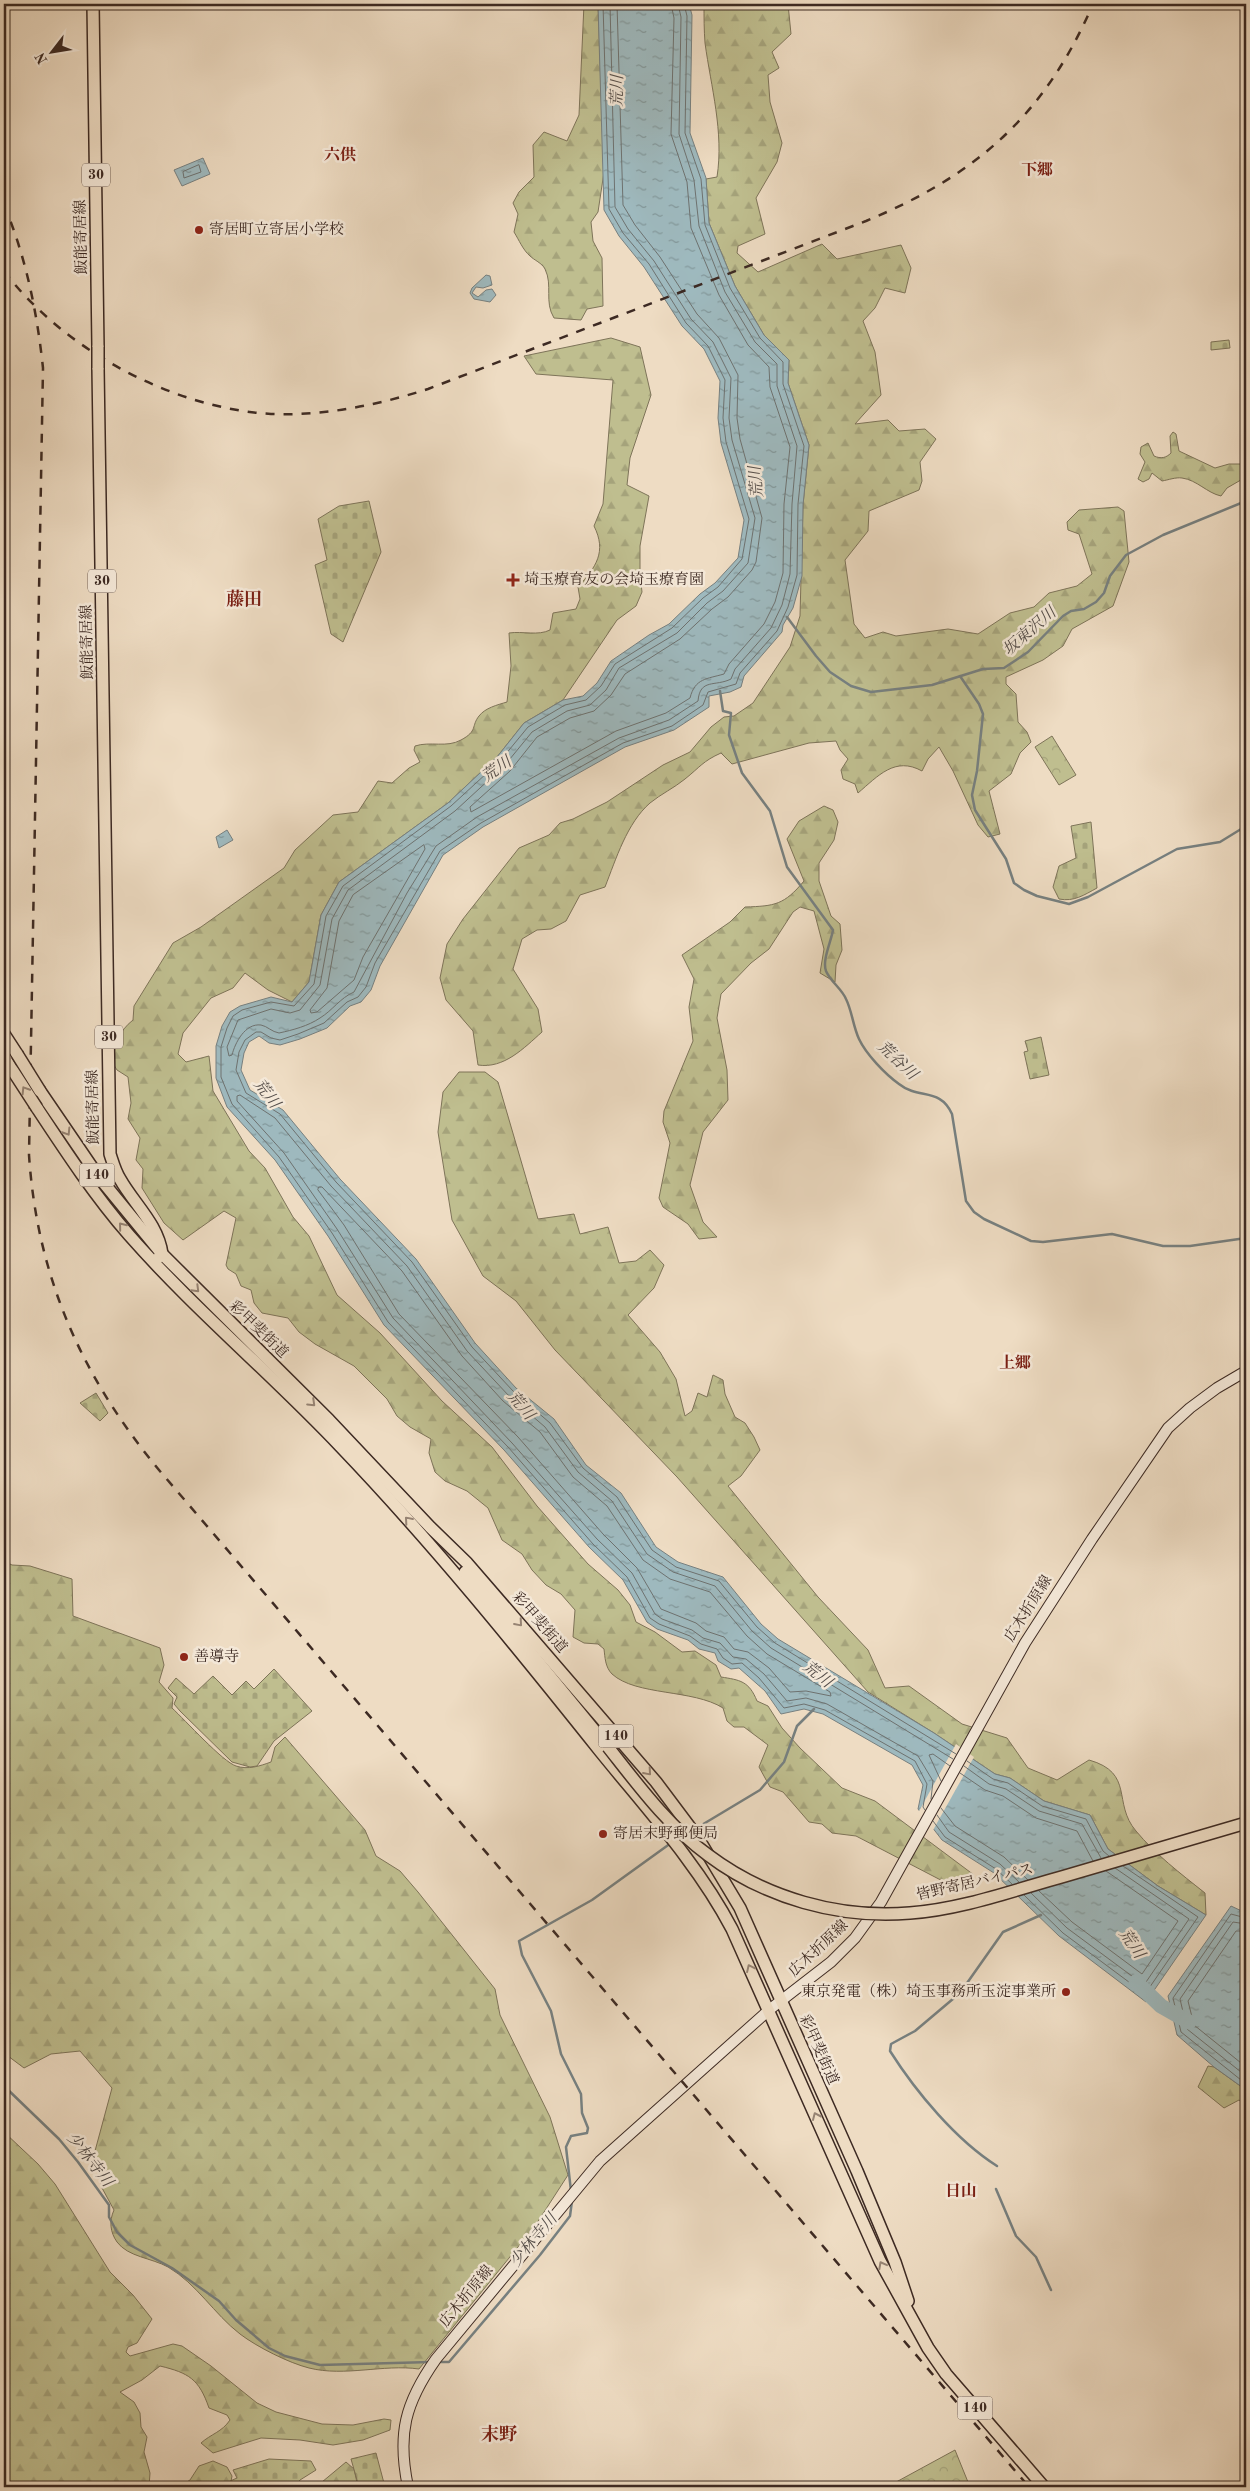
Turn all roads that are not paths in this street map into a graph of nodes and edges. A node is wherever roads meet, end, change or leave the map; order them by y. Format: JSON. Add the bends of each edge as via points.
{"nodes":[{"id":1,"x":93,"y":4,"type":"edge"},
{"id":2,"x":4,"y":1034,"type":"edge"},
{"id":3,"x":4,"y":1056,"type":"edge"},
{"id":4,"x":158,"y":1258,"type":"junction"},
{"id":5,"x":1246,"y":1371,"type":"edge"},
{"id":6,"x":430,"y":1527,"type":"junction"},
{"id":7,"x":423,"y":1537,"type":"junction"},
{"id":8,"x":516,"y":1636,"type":"junction"},
{"id":9,"x":1246,"y":1823,"type":"edge"},
{"id":10,"x":692,"y":1829,"type":"junction"},
{"id":11,"x":680,"y":1850,"type":"junction"},
{"id":12,"x":780,"y":2002,"type":"junction"},
{"id":13,"x":769,"y":2010,"type":"junction"},
{"id":14,"x":915,"y":2322,"type":"junction"},
{"id":15,"x":408,"y":2487,"type":"edge"},
{"id":16,"x":1044,"y":2487,"type":"edge"}],
"edges":[{"from":1,"to":4,"type":"main road","name":"飯能寄居線","number":"30","bridge":true,"via":[[110,1154],[120,1181],[155,1232],[160,1243]]},
{"from":2,"to":4,"type":"main road","name":"彩甲斐街道","number":"140","one_way":true,"bridge":true,"via":[[98,1176]]},
{"from":4,"to":3,"type":"main road","name":"彩甲斐街道","number":"140","one_way":true,"bridge":true,"via":[[99,1198]]},
{"from":4,"to":6,"type":"main road","name":"彩甲斐街道","number":"140","one_way":true,"via":[[347,1438]]},
{"from":7,"to":4,"type":"main road","name":"彩甲斐街道","number":"140","one_way":true},
{"from":5,"to":12,"type":"main road","name":"広木折原線","via":[[1190,1408],[1168,1428],[1055,1595],[881,1902],[855,1938],[832,1962]]},
{"from":6,"to":8,"type":"main road","name":"皆野寄居バイパス","number":"140"},
{"from":6,"to":10,"type":"main road","name":"彩甲斐街道","number":"140","one_way":true,"via":[[467,1562],[656,1782]]},
{"from":7,"to":8,"type":"main road","name":"皆野寄居バイパス","number":"140"},
{"from":7,"to":11,"type":"main road","name":"彩甲斐街道","number":"140"},
{"from":8,"to":9,"type":"main road","name":"皆野寄居バイパス","number":"140","bridge":true,"via":[[670,1823],[708,1855],[742,1877],[785,1896],[823,1907],[858,1913],[911,1913],[970,1903]]},
{"from":10,"to":11,"type":"main road","via":[[689,1844]]},
{"from":10,"to":12,"type":"main road","name":"彩甲斐街道","number":"140","via":[[740,1908]]},
{"from":13,"to":11,"type":"main road","name":"彩甲斐街道","number":"140","one_way":true,"via":[[719,1904]]},
{"from":12,"to":13,"type":"main road","name":"広木折原線"},
{"from":12,"to":14,"type":"main road","name":"彩甲斐街道","number":"140","via":[[895,2262]]},
{"from":14,"to":13,"type":"main road","name":"彩甲斐街道","number":"140","one_way":true,"via":[[880,2261]]},
{"from":13,"to":15,"type":"main road","name":"広木折原線","via":[[600,2161],[436,2359],[420,2382],[405,2421],[402,2458]]},
{"from":14,"to":16,"type":"main road","name":"彩甲斐街道","number":"140","via":[[936,2361]]}]}
